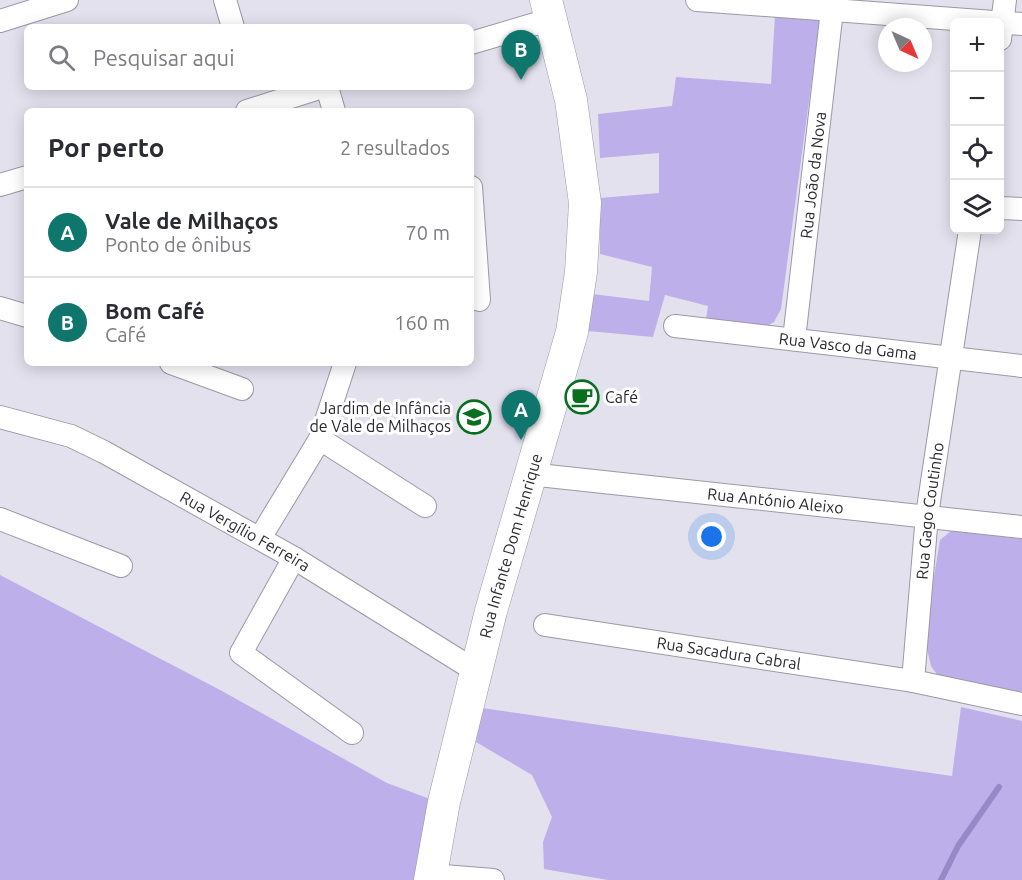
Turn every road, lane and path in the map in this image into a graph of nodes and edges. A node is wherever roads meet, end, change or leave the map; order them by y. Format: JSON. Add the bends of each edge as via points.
{"nodes":[{"id":1,"x":68,"y":0,"type":"edge"},
{"id":2,"x":225,"y":0,"type":"edge"},
{"id":3,"x":697,"y":0,"type":"edge"},
{"id":4,"x":1005,"y":0,"type":"edge"},
{"id":5,"x":549,"y":10,"type":"edge"},
{"id":6,"x":832,"y":10,"type":"junction"},
{"id":7,"x":0,"y":21,"type":"edge"},
{"id":8,"x":232,"y":24,"type":"edge"},
{"id":9,"x":1008,"y":29,"type":"edge"},
{"id":10,"x":474,"y":42,"type":"edge"},
{"id":11,"x":308,"y":90,"type":"edge"},
{"id":12,"x":328,"y":90,"type":"edge"},
{"id":13,"x":253,"y":102,"type":"edge"},
{"id":14,"x":333,"y":108,"type":"edge"},
{"id":15,"x":24,"y":178,"type":"edge"},
{"id":16,"x":0,"y":185,"type":"edge"},
{"id":17,"x":1004,"y":208,"type":"edge"},
{"id":18,"x":1022,"y":209,"type":"edge"},
{"id":19,"x":474,"y":229,"type":"edge"},
{"id":20,"x":969,"y":234,"type":"edge"},
{"id":21,"x":479,"y":300,"type":"dead end"},
{"id":22,"x":0,"y":308,"type":"edge"},
{"id":23,"x":24,"y":315,"type":"edge"},
{"id":24,"x":675,"y":326,"type":"dead end"},
{"id":25,"x":794,"y":339,"type":"junction"},
{"id":26,"x":950,"y":358,"type":"junction"},
{"id":27,"x":179,"y":366,"type":"edge"},
{"id":28,"x":344,"y":366,"type":"edge"},
{"id":29,"x":1022,"y":366,"type":"edge"},
{"id":30,"x":242,"y":389,"type":"dead end"},
{"id":31,"x":0,"y":417,"type":"edge"},
{"id":32,"x":320,"y":439,"type":"junction"},
{"id":33,"x":529,"y":474,"type":"junction"},
{"id":34,"x":425,"y":506,"type":"dead end"},
{"id":35,"x":927,"y":515,"type":"junction"},
{"id":36,"x":0,"y":519,"type":"edge"},
{"id":37,"x":1022,"y":526,"type":"edge"},
{"id":38,"x":260,"y":538,"type":"junction"},
{"id":39,"x":294,"y":558,"type":"junction"},
{"id":40,"x":121,"y":566,"type":"dead end"},
{"id":41,"x":545,"y":625,"type":"dead end"},
{"id":42,"x":476,"y":671,"type":"junction"},
{"id":43,"x":913,"y":681,"type":"junction"},
{"id":44,"x":1022,"y":704,"type":"edge"},
{"id":45,"x":352,"y":733,"type":"dead end"},
{"id":46,"x":431,"y":877,"type":"edge"},
{"id":47,"x":493,"y":880,"type":"edge"}],
"edges":[{"from":1,"to":7,"type":"street"},
{"from":2,"to":8,"type":"street"},
{"from":3,"to":6,"type":"street"},
{"from":4,"to":9,"type":"street"},
{"from":5,"to":10,"type":"street"},
{"from":5,"to":33,"type":"street","name":"Rua Infante Dom Henrique","via":[[571,100],[585,203],[572,332]]},
{"from":6,"to":9,"type":"street"},
{"from":6,"to":25,"type":"street","name":"Rua João da Nova"},
{"from":11,"to":13,"type":"street"},
{"from":12,"to":14,"type":"street"},
{"from":15,"to":16,"type":"street"},
{"from":17,"to":18,"type":"street"},
{"from":19,"to":21,"type":"street"},
{"from":20,"to":26,"type":"street","name":"Rua Gago Coutinho"},
{"from":22,"to":23,"type":"street"},
{"from":24,"to":25,"type":"street","name":"Rua Vasco da Gama"},
{"from":25,"to":26,"type":"street","name":"Rua Vasco da Gama"},
{"from":26,"to":29,"type":"street","name":"Rua Vasco da Gama"},
{"from":26,"to":35,"type":"street","name":"Rua Gago Coutinho"},
{"from":27,"to":30,"type":"street"},
{"from":28,"to":32,"type":"street"},
{"from":31,"to":38,"type":"street","name":"Rua Vergílio Ferreira","via":[[85,442]]},
{"from":32,"to":34,"type":"street"},
{"from":32,"to":38,"type":"street"},
{"from":33,"to":35,"type":"street","name":"Rua António Aleixo"},
{"from":33,"to":42,"type":"street","name":"Rua Infante Dom Henrique"},
{"from":35,"to":37,"type":"street","name":"Rua António Aleixo"},
{"from":35,"to":43,"type":"street","name":"Rua Gago Coutinho"},
{"from":36,"to":40,"type":"street"},
{"from":38,"to":39,"type":"street","name":"Rua Vergílio Ferreira"},
{"from":39,"to":42,"type":"street","name":"Rua Vergílio Ferreira"},
{"from":39,"to":45,"type":"street","via":[[241,653]]},
{"from":41,"to":43,"type":"street","name":"Rua Sacadura Cabral"},
{"from":42,"to":46,"type":"street","name":"Rua Infante Dom Henrique","via":[[444,802]]},
{"from":43,"to":44,"type":"street"},
{"from":46,"to":47,"type":"street"}]}
